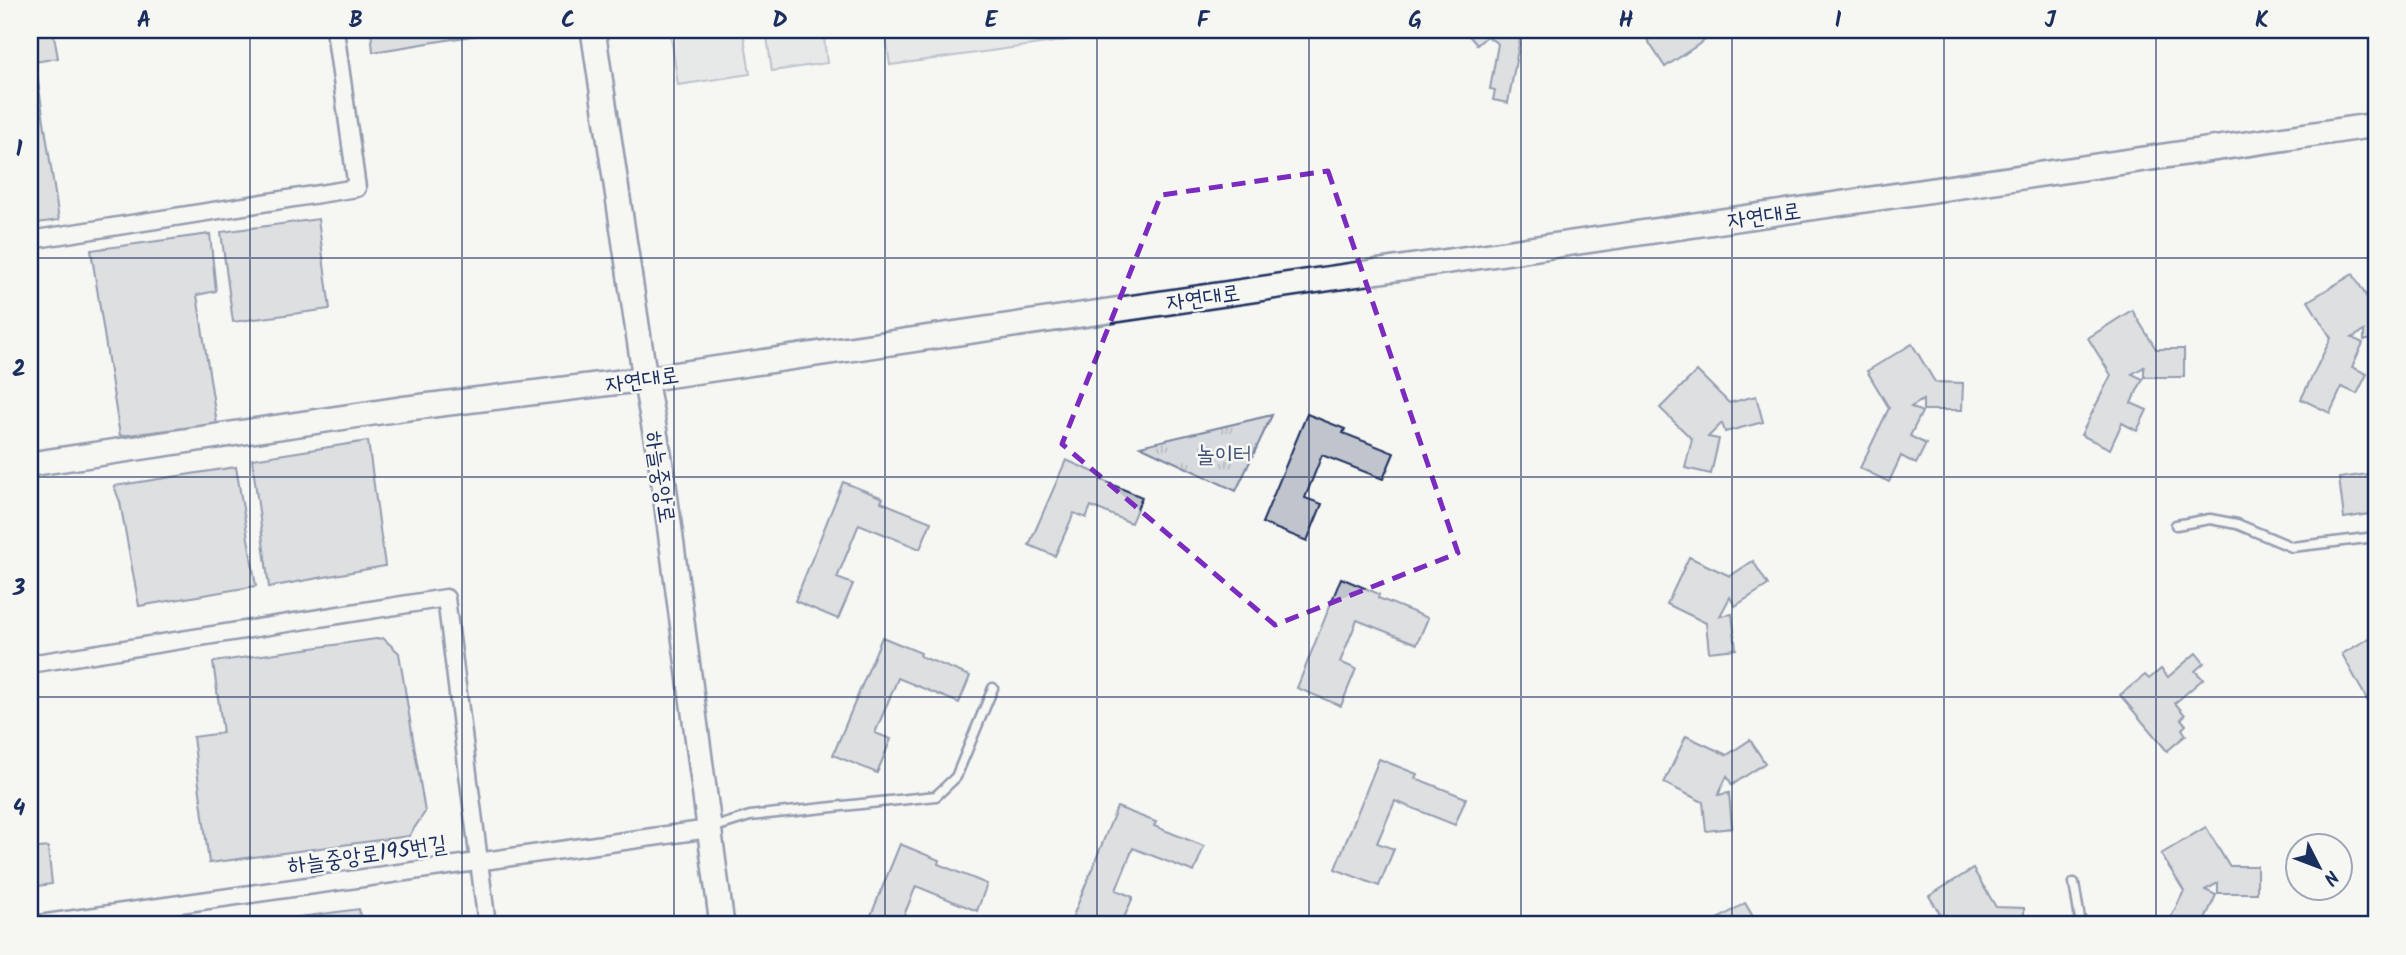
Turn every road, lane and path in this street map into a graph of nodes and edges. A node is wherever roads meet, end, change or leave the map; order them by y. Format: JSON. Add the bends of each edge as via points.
{"nodes":[{"id":1,"x":335,"y":30,"type":"edge"},
{"id":2,"x":593,"y":30,"type":"edge"},
{"id":3,"x":2376,"y":125,"type":"edge"},
{"id":4,"x":30,"y":240,"type":"edge"},
{"id":5,"x":645,"y":379,"type":"junction"},
{"id":6,"x":30,"y":464,"type":"edge"},
{"id":7,"x":2176,"y":525,"type":"dead end"},
{"id":8,"x":2376,"y":537,"type":"edge"},
{"id":9,"x":30,"y":664,"type":"edge"},
{"id":10,"x":993,"y":688,"type":"dead end"},
{"id":11,"x":709,"y":829,"type":"junction"},
{"id":12,"x":479,"y":862,"type":"junction"},
{"id":13,"x":2074,"y":883,"type":"dead end"},
{"id":14,"x":32,"y":925,"type":"edge"},
{"id":15,"x":487,"y":925,"type":"edge"},
{"id":16,"x":722,"y":925,"type":"edge"},
{"id":17,"x":2081,"y":925,"type":"edge"}],
"edges":[{"from":1,"to":4,"type":"street","via":[[357,188]]},
{"from":2,"to":5,"type":"main road","name":"하늘중앙로"},
{"from":3,"to":5,"type":"main road","name":"자연대로"},
{"from":5,"to":6,"type":"main road","name":"자연대로","via":[[400,409]]},
{"from":5,"to":11,"type":"main road","name":"하늘중앙로","via":[[662,470]]},
{"from":7,"to":8,"type":"lane","via":[[2210,519],[2237,524],[2292,547]]},
{"from":9,"to":12,"type":"street","via":[[446,598]]},
{"from":10,"to":11,"type":"lane","via":[[956,777],[936,796],[750,816]]},
{"from":11,"to":12,"type":"street","name":"하늘중앙로195번길"},
{"from":11,"to":16,"type":"main road","name":"하늘중앙로"},
{"from":12,"to":14,"type":"street","name":"하늘중앙로195번길"},
{"from":12,"to":15,"type":"street"},
{"from":13,"to":17,"type":"lane"}]}
